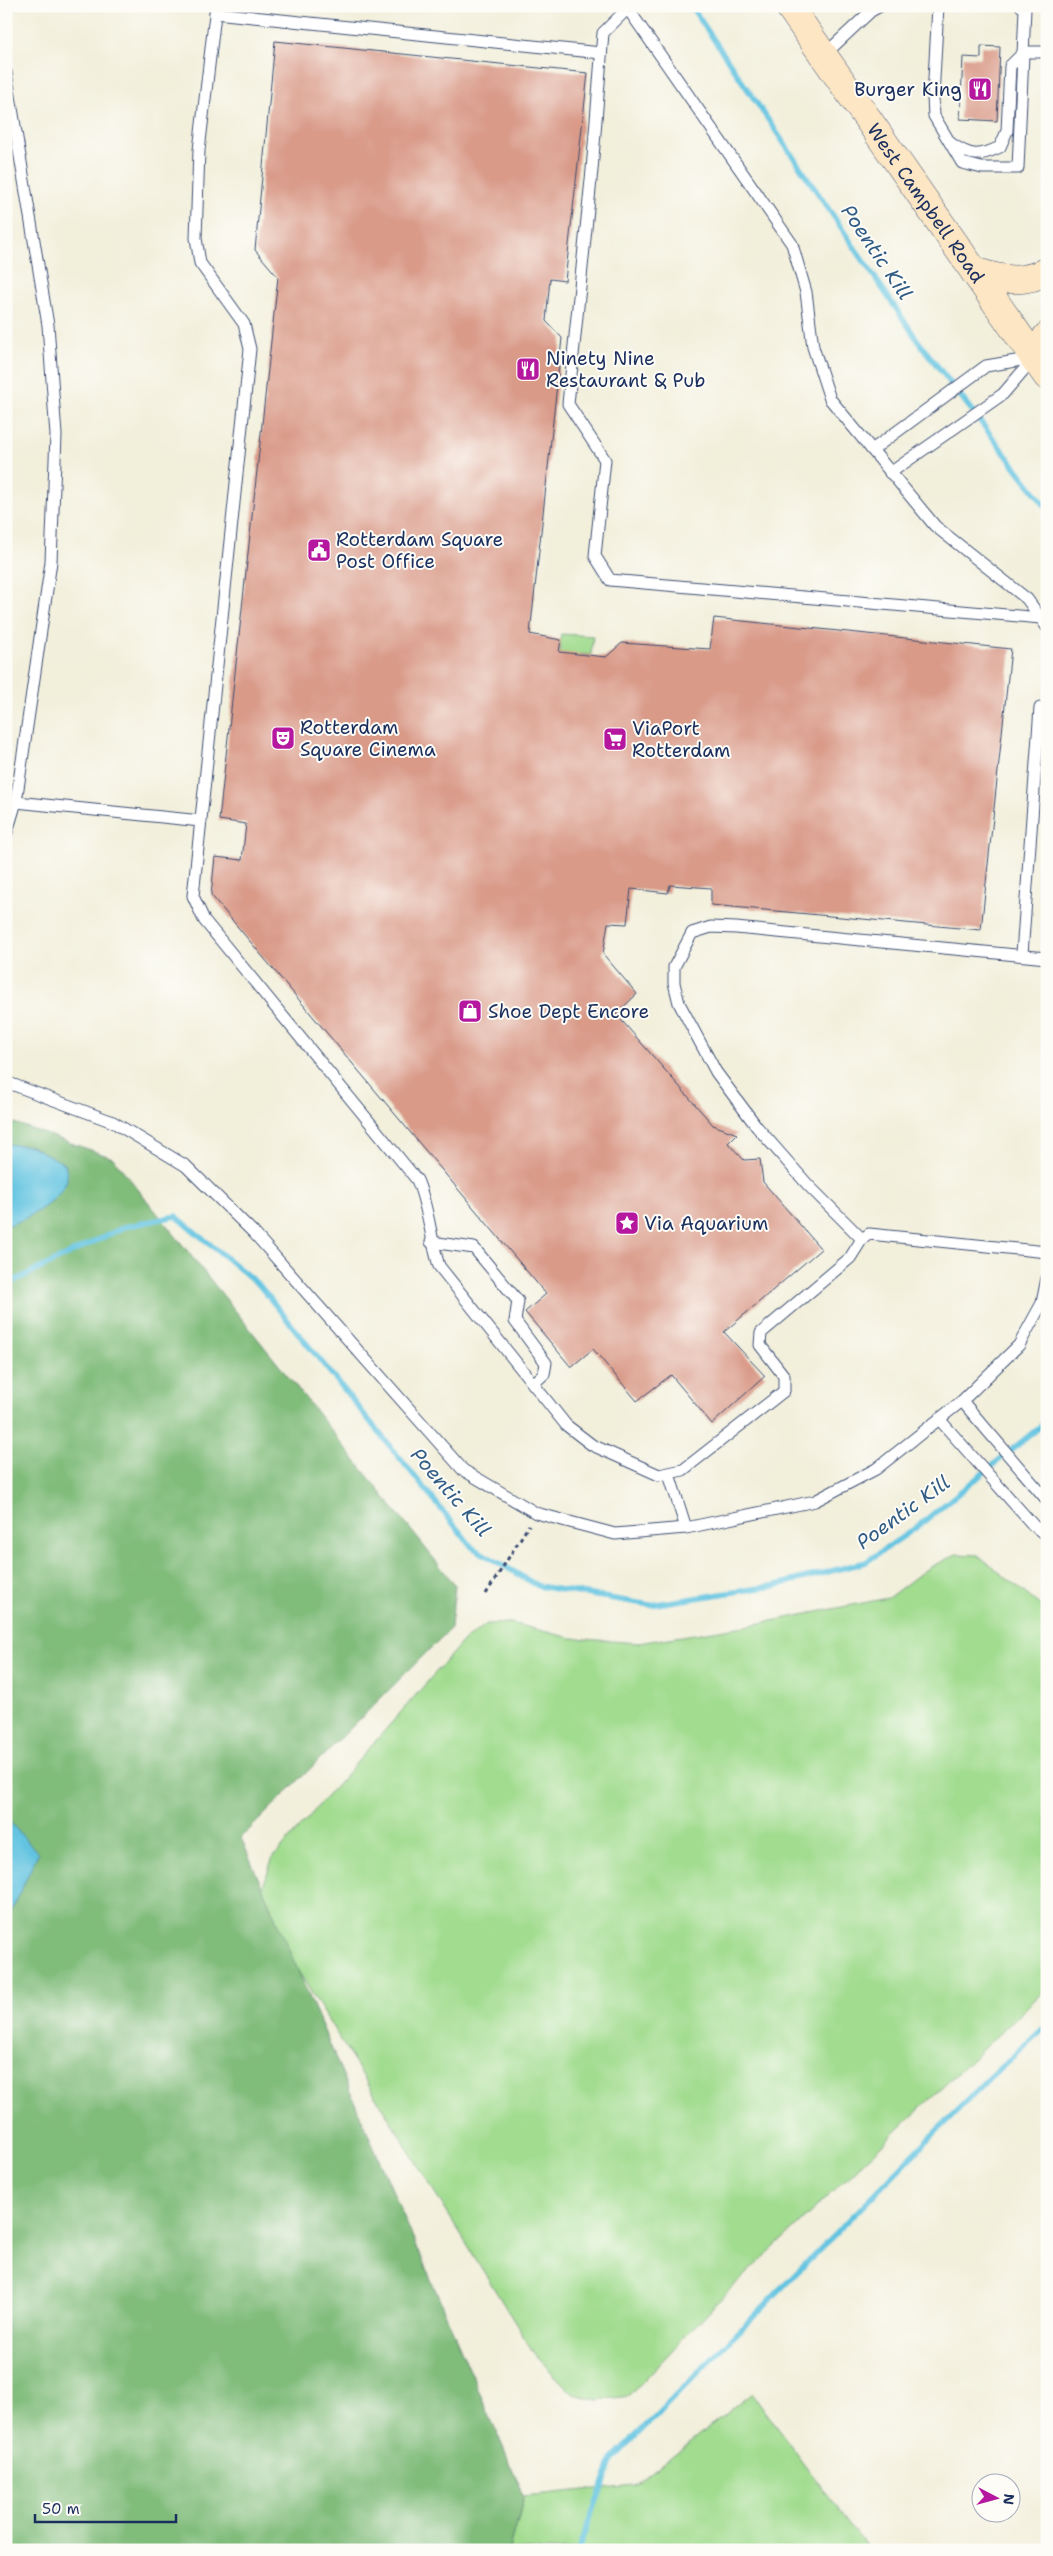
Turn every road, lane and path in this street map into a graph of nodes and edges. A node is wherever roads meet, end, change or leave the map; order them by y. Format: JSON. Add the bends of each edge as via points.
{"nodes":[{"id":1,"x":789,"y":6,"type":"edge"},
{"id":2,"x":880,"y":6,"type":"edge"},
{"id":3,"x":938,"y":6,"type":"edge"},
{"id":4,"x":1021,"y":6,"type":"edge"},
{"id":5,"x":627,"y":7,"type":"edge"},
{"id":6,"x":216,"y":10,"type":"edge"},
{"id":7,"x":1024,"y":52,"type":"junction"},
{"id":8,"x":1047,"y":52,"type":"edge"},
{"id":9,"x":601,"y":53,"type":"junction"},
{"id":10,"x":824,"y":56,"type":"junction"},
{"id":11,"x":6,"y":72,"type":"edge"},
{"id":12,"x":950,"y":142,"type":"junction"},
{"id":13,"x":974,"y":271,"type":"junction"},
{"id":14,"x":1047,"y":271,"type":"edge"},
{"id":15,"x":1042,"y":356,"type":"edge"},
{"id":16,"x":872,"y":450,"type":"junction"},
{"id":17,"x":890,"y":473,"type":"junction"},
{"id":18,"x":1044,"y":622,"type":"edge"},
{"id":19,"x":1047,"y":708,"type":"edge"},
{"id":20,"x":16,"y":802,"type":"junction"},
{"id":21,"x":201,"y":821,"type":"junction"},
{"id":22,"x":6,"y":835,"type":"edge"},
{"id":23,"x":1022,"y":954,"type":"junction"},
{"id":24,"x":1047,"y":958,"type":"edge"},
{"id":25,"x":6,"y":1082,"type":"edge"},
{"id":26,"x":862,"y":1239,"type":"junction"},
{"id":27,"x":431,"y":1242,"type":"junction"},
{"id":28,"x":1047,"y":1252,"type":"edge"},
{"id":29,"x":1047,"y":1278,"type":"edge"},
{"id":30,"x":533,"y":1384,"type":"junction"},
{"id":31,"x":962,"y":1401,"type":"junction"},
{"id":32,"x":939,"y":1419,"type":"junction"},
{"id":33,"x":668,"y":1474,"type":"junction"},
{"id":34,"x":1047,"y":1500,"type":"edge"},
{"id":35,"x":686,"y":1528,"type":"junction"},
{"id":36,"x":526,"y":1530,"type":"dead end"},
{"id":37,"x":1047,"y":1536,"type":"edge"},
{"id":38,"x":486,"y":1594,"type":"dead end"}],
"edges":[{"from":1,"to":10,"type":"main road","name":"West Campbell Road"},
{"from":2,"to":10,"type":"lane","via":[[871,10]]},
{"from":3,"to":12,"type":"lane","via":[[934,116]]},
{"from":4,"to":7,"type":"lane","via":[[1025,9]]},
{"from":5,"to":9,"type":"lane","via":[[603,33]]},
{"from":5,"to":16,"type":"lane","via":[[792,244],[806,292],[813,347],[830,399]]},
{"from":6,"to":9,"type":"lane"},
{"from":6,"to":21,"type":"lane","via":[[199,150],[196,238],[200,263],[244,324],[250,349]]},
{"from":7,"to":8,"type":"lane"},
{"from":7,"to":12,"type":"lane","via":[[1010,66],[1006,131],[1000,147],[979,155],[966,154]]},
{"from":7,"to":12,"type":"lane","via":[[1018,168],[982,168],[962,162]]},
{"from":9,"to":18,"type":"lane","via":[[568,404],[605,460],[595,556],[610,580]]},
{"from":10,"to":13,"type":"main road","name":"West Campbell Road"},
{"from":11,"to":20,"type":"lane","via":[[48,325],[56,436],[51,562]]},
{"from":13,"to":14,"type":"main road","via":[[1002,280],[1018,281]]},
{"from":13,"to":15,"type":"main road","name":"West Campbell Road"},
{"from":15,"to":16,"type":"lane","via":[[986,366]]},
{"from":15,"to":17,"type":"lane","via":[[1003,394]]},
{"from":16,"to":17,"type":"lane"},
{"from":17,"to":18,"type":"lane","via":[[936,526],[1027,599]]},
{"from":19,"to":23,"type":"lane","via":[[1040,708]]},
{"from":20,"to":21,"type":"lane"},
{"from":20,"to":22,"type":"lane"},
{"from":21,"to":27,"type":"lane","via":[[193,896],[204,920],[417,1180],[425,1199]]},
{"from":23,"to":24,"type":"lane"},
{"from":23,"to":26,"type":"lane","via":[[711,926],[692,933],[680,953],[674,967],[679,1003],[716,1072],[757,1127]]},
{"from":25,"to":35,"type":"lane","via":[[113,1122],[186,1166],[254,1233],[463,1470],[536,1514],[615,1534]]},
{"from":26,"to":28,"type":"lane","via":[[869,1234]]},
{"from":26,"to":33,"type":"lane","via":[[850,1258],[761,1333],[760,1345],[784,1376],[784,1391],[683,1470]]},
{"from":27,"to":30,"type":"lane","via":[[439,1266],[449,1281]]},
{"from":27,"to":30,"type":"lane","via":[[474,1248],[518,1301],[515,1320],[546,1362],[544,1374]]},
{"from":29,"to":31,"type":"lane","via":[[1042,1303],[1019,1345]]},
{"from":30,"to":33,"type":"lane","via":[[566,1425],[588,1442],[659,1475]]},
{"from":31,"to":32,"type":"lane"},
{"from":31,"to":34,"type":"lane"},
{"from":32,"to":35,"type":"lane","via":[[876,1469],[815,1501]]},
{"from":32,"to":37,"type":"lane","via":[[1033,1525]]},
{"from":33,"to":35,"type":"lane"},
{"from":36,"to":38,"type":"path"}]}
